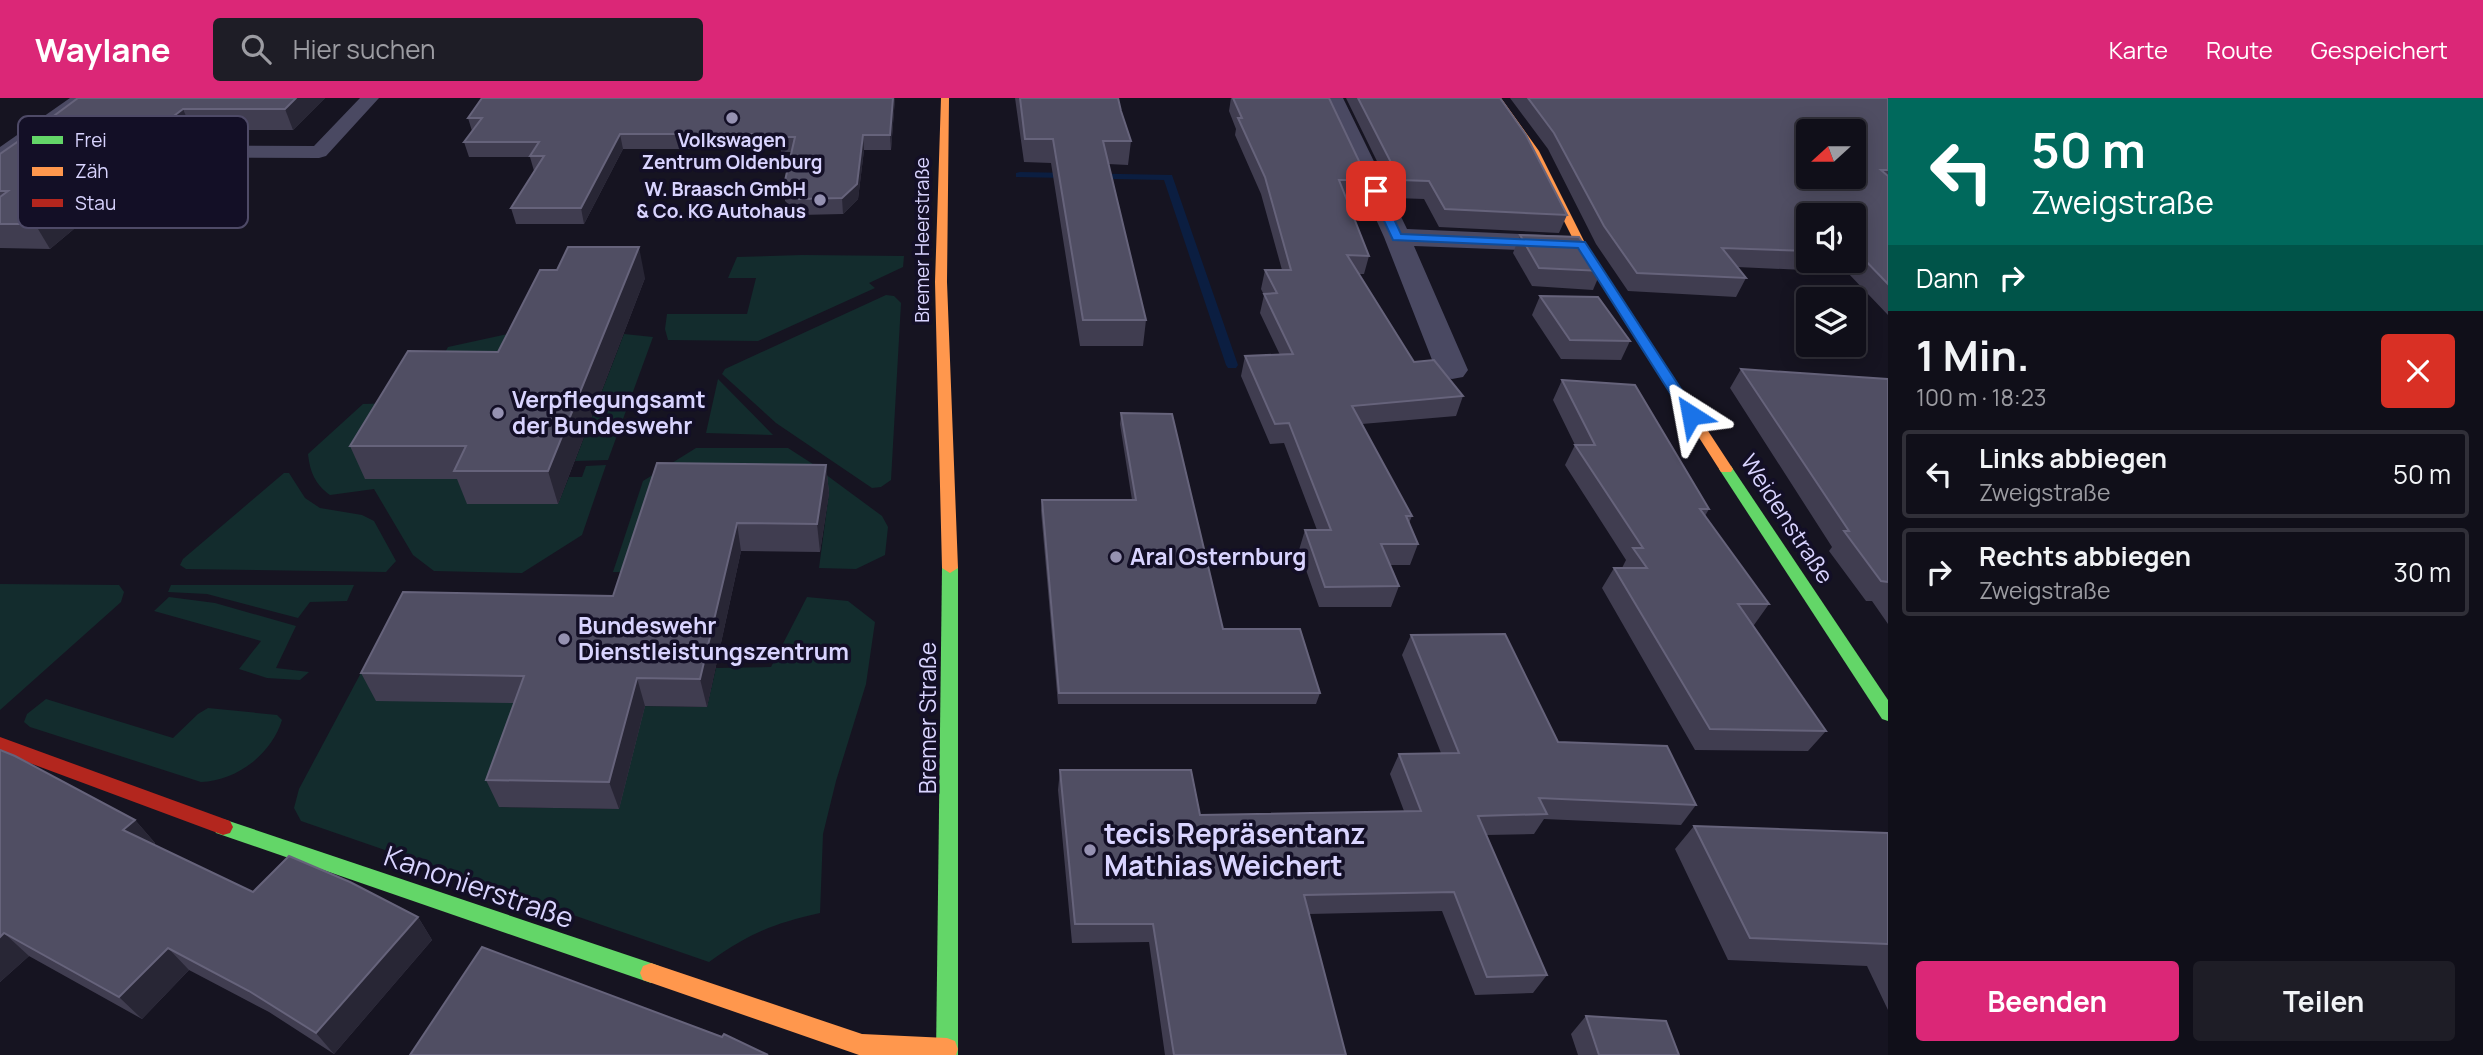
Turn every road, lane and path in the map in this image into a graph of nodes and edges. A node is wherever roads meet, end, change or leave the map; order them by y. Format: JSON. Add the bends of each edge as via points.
{"nodes":[{"id":1,"x":82,"y":98,"type":"edge"},
{"id":2,"x":370,"y":98,"type":"edge"},
{"id":3,"x":945,"y":98,"type":"edge"},
{"id":4,"x":1332,"y":98,"type":"edge"},
{"id":5,"x":1497,"y":98,"type":"edge"},
{"id":6,"x":57,"y":116,"type":"edge"},
{"id":7,"x":248,"y":152,"type":"edge"},
{"id":8,"x":1397,"y":237,"type":"junction"},
{"id":9,"x":1581,"y":244,"type":"junction"},
{"id":10,"x":1452,"y":370,"type":"dead end"},
{"id":11,"x":944,"y":382,"type":"joint"},
{"id":12,"x":1888,"y":714,"type":"edge"},
{"id":13,"x":0,"y":744,"type":"edge"},
{"id":14,"x":947,"y":1052,"type":"edge"}],
"edges":[{"from":1,"to":6,"type":"lane"},
{"from":2,"to":7,"type":"lane","via":[[319,152]]},
{"from":3,"to":11,"type":"street","name":"Bremer Heerstraße"},
{"from":4,"to":8,"type":"street"},
{"from":5,"to":9,"type":"street","name":"Weidenstraße","via":[[1534,150]]},
{"from":8,"to":9,"type":"street"},
{"from":8,"to":10,"type":"street"},
{"from":9,"to":12,"type":"street","name":"Weidenstraße"},
{"from":11,"to":14,"type":"street","name":"Bremer Straße","via":[[950,558]]},
{"from":13,"to":14,"type":"street","name":"Kanonierstraße","via":[[240,833],[862,1045]]}]}
